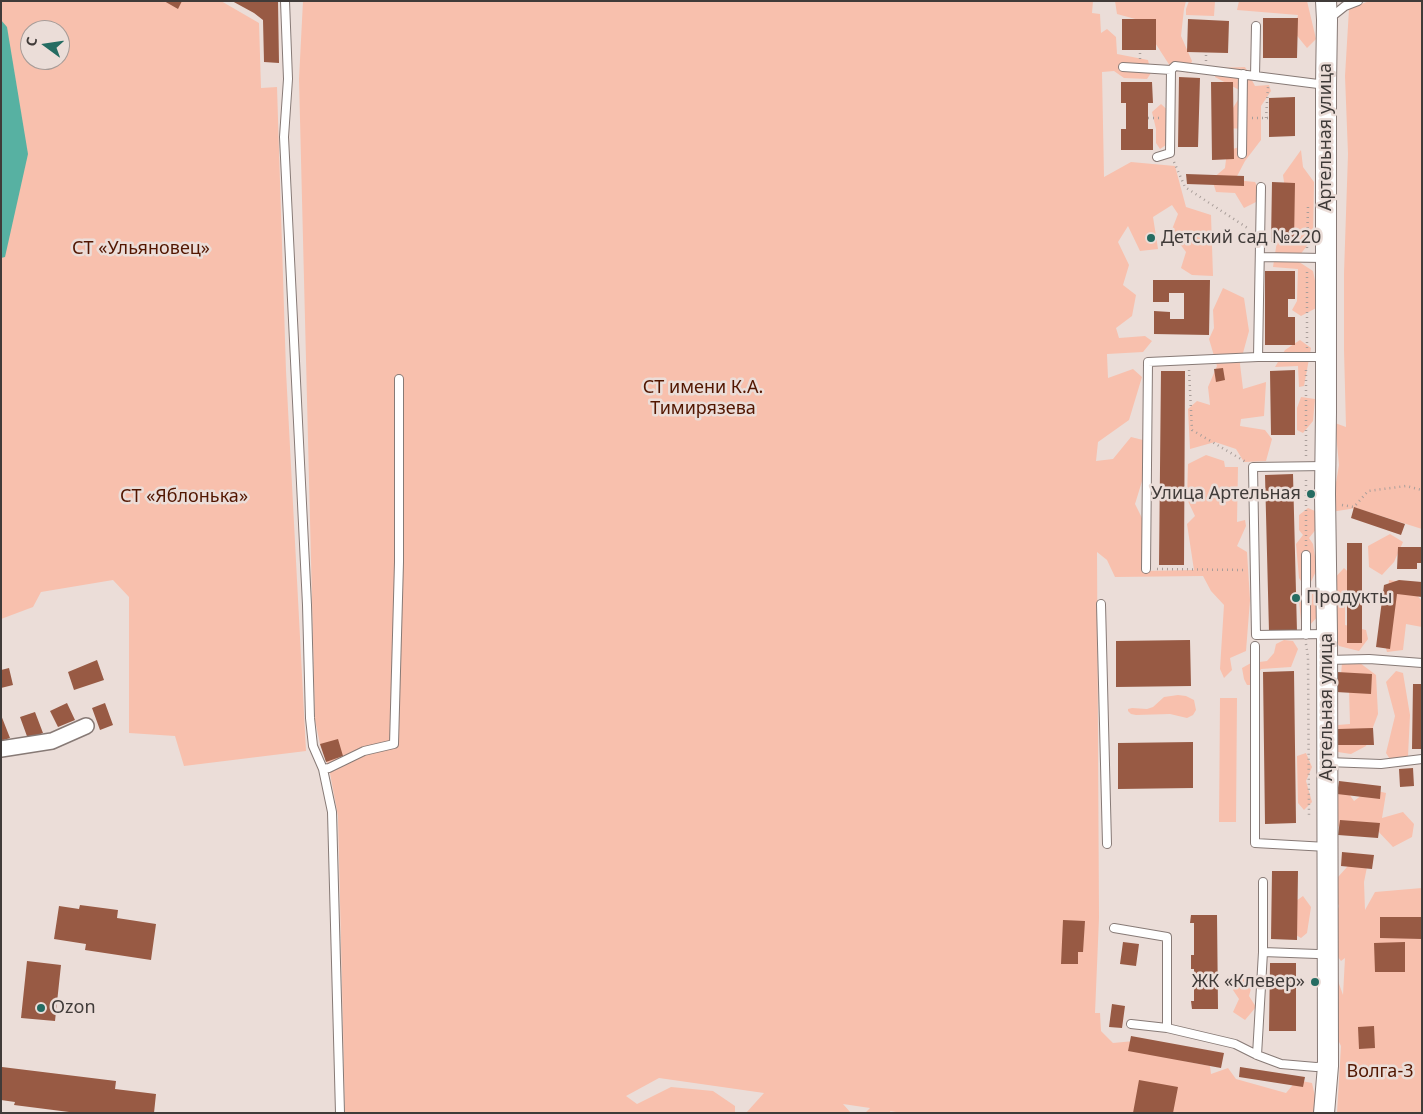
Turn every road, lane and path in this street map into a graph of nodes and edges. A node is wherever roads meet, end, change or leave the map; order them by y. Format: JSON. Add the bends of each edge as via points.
{"nodes":[{"id":1,"x":285,"y":1,"type":"edge"},
{"id":2,"x":1358,"y":1,"type":"edge"},
{"id":3,"x":1327,"y":11,"type":"edge"},
{"id":4,"x":1256,"y":26,"type":"dead end"},
{"id":5,"x":1123,"y":67,"type":"dead end"},
{"id":6,"x":1171,"y":70,"type":"junction"},
{"id":7,"x":1243,"y":74,"type":"junction"},
{"id":8,"x":1255,"y":76,"type":"junction"},
{"id":9,"x":1269,"y":78,"type":"junction"},
{"id":10,"x":1326,"y":85,"type":"junction"},
{"id":11,"x":1243,"y":119,"type":"junction"},
{"id":12,"x":1170,"y":153,"type":"junction"},
{"id":13,"x":1242,"y":154,"type":"dead end"},
{"id":14,"x":1157,"y":157,"type":"dead end"},
{"id":15,"x":1261,"y":187,"type":"dead end"},
{"id":16,"x":1308,"y":200,"type":"dead end"},
{"id":17,"x":1260,"y":237,"type":"junction"},
{"id":18,"x":1260,"y":257,"type":"junction"},
{"id":19,"x":1317,"y":258,"type":"junction"},
{"id":20,"x":1258,"y":357,"type":"junction"},
{"id":21,"x":1316,"y":357,"type":"junction"},
{"id":22,"x":1188,"y":368,"type":"dead end"},
{"id":23,"x":399,"y":379,"type":"dead end"},
{"id":24,"x":1315,"y":466,"type":"junction"},
{"id":25,"x":1253,"y":467,"type":"junction"},
{"id":26,"x":1422,"y":490,"type":"edge"},
{"id":27,"x":1335,"y":503,"type":"dead end"},
{"id":28,"x":1306,"y":555,"type":"joint"},
{"id":29,"x":1146,"y":569,"type":"joint"},
{"id":30,"x":1254,"y":570,"type":"junction"},
{"id":31,"x":1101,"y":604,"type":"dead end"},
{"id":32,"x":1327,"y":634,"type":"junction"},
{"id":33,"x":1306,"y":635,"type":"junction"},
{"id":34,"x":1255,"y":646,"type":"dead end"},
{"id":35,"x":1327,"y":660,"type":"junction"},
{"id":36,"x":1422,"y":663,"type":"edge"},
{"id":37,"x":86,"y":726,"type":"dead end"},
{"id":38,"x":1,"y":749,"type":"edge"},
{"id":39,"x":1422,"y":760,"type":"edge"},
{"id":40,"x":1327,"y":762,"type":"junction"},
{"id":41,"x":322,"y":769,"type":"junction"},
{"id":42,"x":1107,"y":844,"type":"dead end"},
{"id":43,"x":1327,"y":847,"type":"junction"},
{"id":44,"x":1262,"y":882,"type":"dead end"},
{"id":45,"x":1114,"y":928,"type":"dead end"},
{"id":46,"x":1262,"y":952,"type":"junction"},
{"id":47,"x":1327,"y":953,"type":"junction"},
{"id":48,"x":1131,"y":1024,"type":"dead end"},
{"id":49,"x":1167,"y":1028,"type":"junction"},
{"id":50,"x":1257,"y":1055,"type":"junction"},
{"id":51,"x":1328,"y":1066,"type":"junction"},
{"id":52,"x":340,"y":1113,"type":"edge"},
{"id":53,"x":1324,"y":1113,"type":"edge"}],
"edges":[{"from":1,"to":41,"type":"lane","via":[[288,79],[284,137],[310,718],[313,746]]},
{"from":2,"to":3,"type":"lane"},
{"from":3,"to":10,"type":"street","name":"Артельная улица"},
{"from":4,"to":8,"type":"lane"},
{"from":5,"to":6,"type":"lane"},
{"from":6,"to":7,"type":"lane","via":[[1175,66]]},
{"from":6,"to":12,"type":"lane"},
{"from":7,"to":8,"type":"lane"},
{"from":7,"to":11,"type":"lane"},
{"from":8,"to":9,"type":"lane"},
{"from":9,"to":10,"type":"lane"},
{"from":9,"to":11,"type":"path","via":[[1267,118]]},
{"from":10,"to":19,"type":"street","name":"Артельная улица"},
{"from":11,"to":13,"type":"lane"},
{"from":12,"to":14,"type":"lane"},
{"from":12,"to":17,"type":"path","via":[[1185,187]]},
{"from":15,"to":17,"type":"lane"},
{"from":16,"to":19,"type":"path"},
{"from":17,"to":18,"type":"lane"},
{"from":18,"to":19,"type":"lane"},
{"from":18,"to":20,"type":"lane"},
{"from":19,"to":21,"type":"street","name":"Артельная улица"},
{"from":19,"to":21,"type":"path"},
{"from":20,"to":21,"type":"lane"},
{"from":20,"to":29,"type":"lane","via":[[1148,362]]},
{"from":21,"to":24,"type":"street","name":"Артельная улица"},
{"from":21,"to":24,"type":"path"},
{"from":22,"to":25,"type":"path","via":[[1192,430]]},
{"from":23,"to":41,"type":"lane","via":[[399,562],[394,744],[364,751]]},
{"from":24,"to":25,"type":"lane"},
{"from":24,"to":28,"type":"path"},
{"from":24,"to":32,"type":"street","name":"Артельная улица"},
{"from":25,"to":30,"type":"lane"},
{"from":26,"to":27,"type":"path","via":[[1406,486],[1368,491],[1354,507]]},
{"from":28,"to":33,"type":"lane"},
{"from":29,"to":30,"type":"path"},
{"from":30,"to":33,"type":"lane","via":[[1256,635]]},
{"from":31,"to":42,"type":"lane"},
{"from":32,"to":33,"type":"lane"},
{"from":32,"to":35,"type":"street","name":"Артельная улица"},
{"from":34,"to":43,"type":"lane","via":[[1255,843]]},
{"from":35,"to":36,"type":"lane"},
{"from":35,"to":40,"type":"street","name":"Артельная улица"},
{"from":37,"to":38,"type":"street","via":[[52,741]]},
{"from":39,"to":40,"type":"lane","via":[[1381,764]]},
{"from":40,"to":43,"type":"street","name":"Артельная улица"},
{"from":41,"to":52,"type":"lane","via":[[332,812]]},
{"from":43,"to":47,"type":"street","name":"Артельная улица"},
{"from":44,"to":46,"type":"lane"},
{"from":45,"to":49,"type":"lane","via":[[1167,937]]},
{"from":46,"to":47,"type":"lane"},
{"from":46,"to":50,"type":"lane"},
{"from":47,"to":51,"type":"street","name":"Артельная улица"},
{"from":48,"to":49,"type":"lane"},
{"from":49,"to":50,"type":"lane","via":[[1235,1044]]},
{"from":50,"to":51,"type":"lane","via":[[1281,1064]]},
{"from":51,"to":53,"type":"street","name":"Артельная улица"}]}
